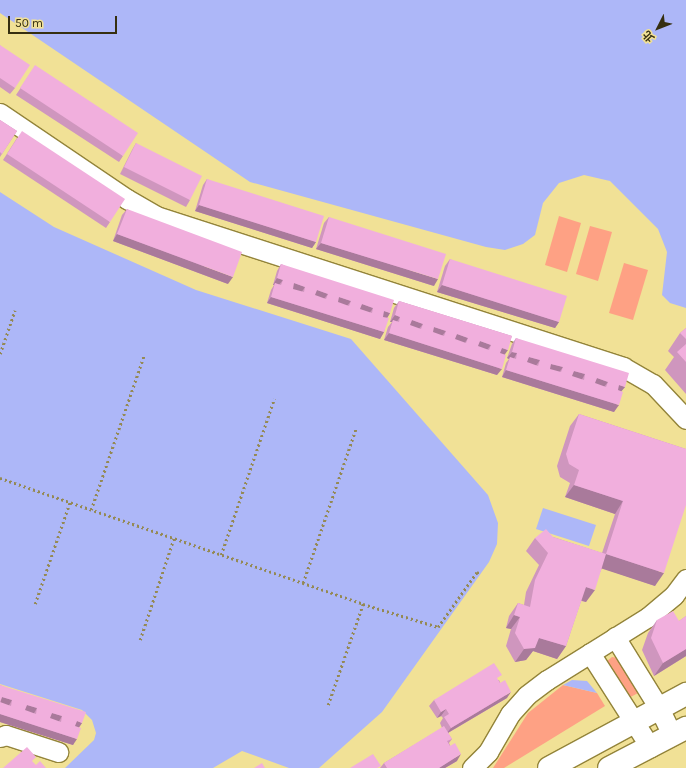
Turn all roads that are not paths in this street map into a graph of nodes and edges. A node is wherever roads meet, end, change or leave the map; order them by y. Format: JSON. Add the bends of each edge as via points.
{"nodes":[{"id":1,"x":0,"y":113,"type":"edge"},
{"id":2,"x":686,"y":419,"type":"edge"},
{"id":3,"x":686,"y":579,"type":"edge"},
{"id":4,"x":615,"y":637,"type":"junction"},
{"id":5,"x":590,"y":653,"type":"junction"},
{"id":6,"x":686,"y":694,"type":"edge"},
{"id":7,"x":659,"y":708,"type":"junction"},
{"id":8,"x":632,"y":722,"type":"junction"},
{"id":9,"x":679,"y":731,"type":"edge"},
{"id":10,"x":0,"y":737,"type":"edge"},
{"id":11,"x":650,"y":747,"type":"junction"},
{"id":12,"x":58,"y":752,"type":"dead end"},
{"id":13,"x":472,"y":768,"type":"edge"},
{"id":14,"x":549,"y":768,"type":"edge"},
{"id":15,"x":609,"y":768,"type":"edge"}],
"edges":[{"from":1,"to":2,"type":"lane","via":[[127,200],[156,216],[623,367],[653,384]]},
{"from":3,"to":4,"type":"lane","via":[[661,607]]},
{"from":4,"to":5,"type":"lane"},
{"from":4,"to":7,"type":"lane"},
{"from":5,"to":8,"type":"lane"},
{"from":5,"to":13,"type":"lane","via":[[547,680],[522,700],[510,714],[488,752]]},
{"from":6,"to":7,"type":"main road"},
{"from":7,"to":8,"type":"main road"},
{"from":7,"to":9,"type":"lane"},
{"from":8,"to":11,"type":"lane"},
{"from":8,"to":14,"type":"main road"},
{"from":9,"to":11,"type":"main road"},
{"from":10,"to":12,"type":"lane","via":[[6,735]]},
{"from":11,"to":15,"type":"main road"}]}
